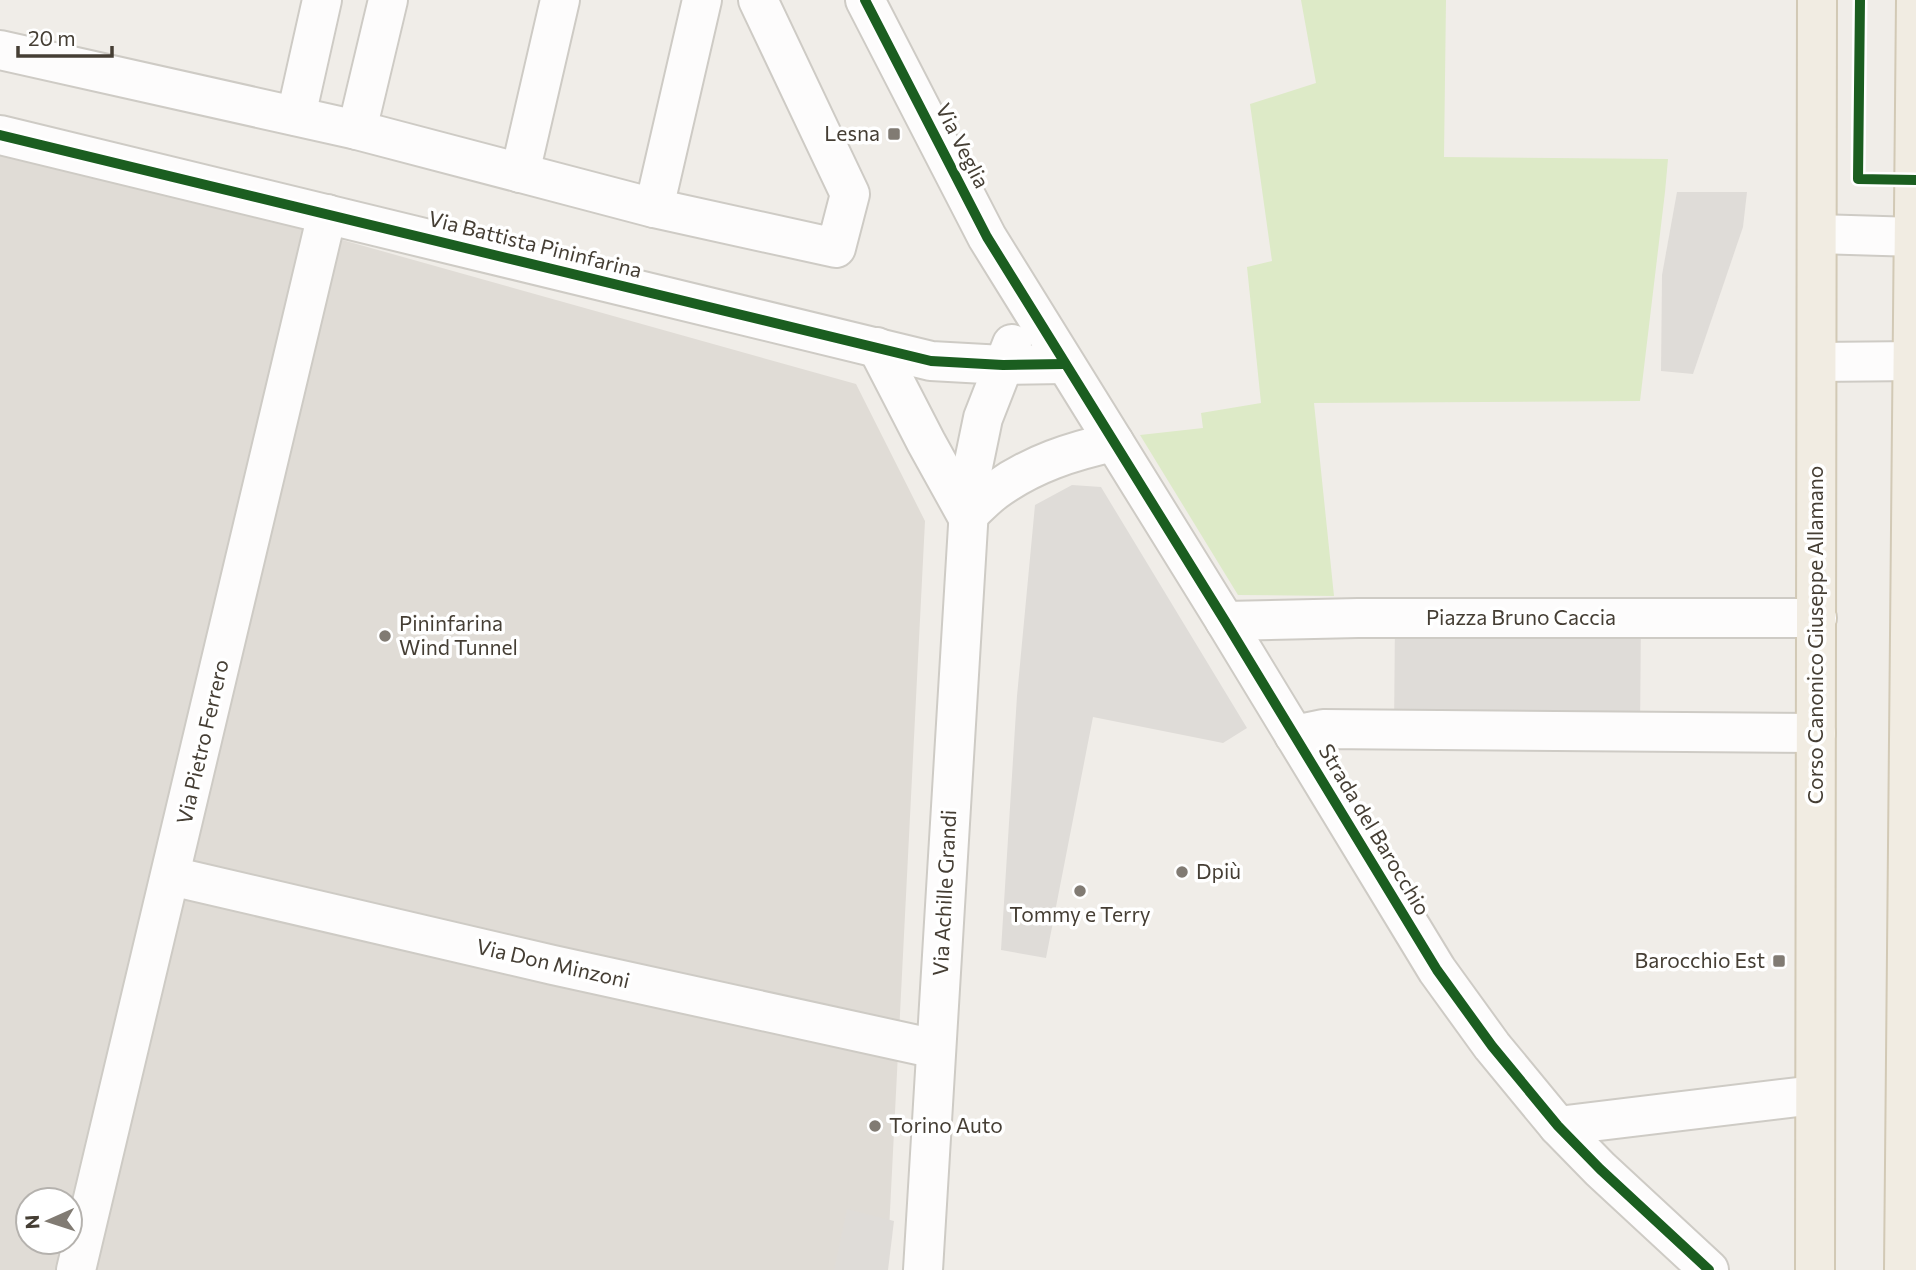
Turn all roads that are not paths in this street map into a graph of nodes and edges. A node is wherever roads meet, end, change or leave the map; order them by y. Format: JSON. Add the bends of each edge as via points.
{"nodes":[{"id":1,"x":322,"y":0,"type":"edge"},
{"id":2,"x":388,"y":0,"type":"edge"},
{"id":3,"x":561,"y":0,"type":"edge"},
{"id":4,"x":702,"y":0,"type":"edge"},
{"id":5,"x":758,"y":0,"type":"edge"},
{"id":6,"x":865,"y":0,"type":"edge"},
{"id":7,"x":1818,"y":0,"type":"edge"},
{"id":8,"x":1916,"y":0,"type":"edge"},
{"id":9,"x":0,"y":50,"type":"edge"},
{"id":10,"x":296,"y":116,"type":"junction"},
{"id":11,"x":357,"y":130,"type":"junction"},
{"id":12,"x":0,"y":135,"type":"edge"},
{"id":13,"x":520,"y":173,"type":"junction"},
{"id":14,"x":654,"y":208,"type":"junction"},
{"id":15,"x":327,"y":215,"type":"junction"},
{"id":16,"x":1818,"y":234,"type":"junction"},
{"id":17,"x":1915,"y":237,"type":"edge"},
{"id":18,"x":1029,"y":307,"type":"junction"},
{"id":19,"x":877,"y":347,"type":"junction"},
{"id":20,"x":1915,"y":361,"type":"edge"},
{"id":21,"x":1817,"y":362,"type":"junction"},
{"id":22,"x":1064,"y":364,"type":"junction"},
{"id":23,"x":1003,"y":365,"type":"junction"},
{"id":24,"x":1114,"y":442,"type":"junction"},
{"id":25,"x":967,"y":516,"type":"junction"},
{"id":26,"x":1817,"y":618,"type":"junction"},
{"id":27,"x":1225,"y":621,"type":"junction"},
{"id":28,"x":1816,"y":733,"type":"junction"},
{"id":29,"x":1294,"y":735,"type":"junction"},
{"id":30,"x":171,"y":876,"type":"junction"},
{"id":31,"x":936,"y":1049,"type":"junction"},
{"id":32,"x":1815,"y":1095,"type":"junction"},
{"id":33,"x":1558,"y":1126,"type":"junction"},
{"id":34,"x":76,"y":1270,"type":"edge"},
{"id":35,"x":923,"y":1270,"type":"edge"},
{"id":36,"x":1709,"y":1270,"type":"edge"},
{"id":37,"x":1815,"y":1270,"type":"edge"},
{"id":38,"x":1904,"y":1270,"type":"edge"}],
"edges":[{"from":1,"to":10,"type":"street"},
{"from":2,"to":11,"type":"street"},
{"from":3,"to":13,"type":"street"},
{"from":4,"to":14,"type":"street"},
{"from":5,"to":14,"type":"street","via":[[850,194],[836,248]]},
{"from":6,"to":18,"type":"street","name":"Via Veglia","via":[[987,237]]},
{"from":7,"to":16,"type":"main road","name":"Corso Canonico Giuseppe Allamano"},
{"from":8,"to":17,"type":"main road"},
{"from":9,"to":10,"type":"street"},
{"from":10,"to":11,"type":"street"},
{"from":11,"to":13,"type":"street"},
{"from":12,"to":15,"type":"street","name":"Via Battista Pininfarina"},
{"from":13,"to":14,"type":"street"},
{"from":15,"to":19,"type":"street","name":"Via Battista Pininfarina"},
{"from":15,"to":30,"type":"street","name":"Via Pietro Ferrero"},
{"from":16,"to":17,"type":"street"},
{"from":16,"to":21,"type":"main road","name":"Corso Canonico Giuseppe Allamano"},
{"from":17,"to":20,"type":"main road"},
{"from":18,"to":22,"type":"street","name":"Via Veglia"},
{"from":18,"to":23,"type":"street","name":"Via Achille Grandi"},
{"from":19,"to":23,"type":"street","name":"Via Battista Pininfarina","via":[[931,361]]},
{"from":19,"to":25,"type":"street"},
{"from":20,"to":21,"type":"street"},
{"from":20,"to":38,"type":"main road"},
{"from":21,"to":26,"type":"main road","name":"Corso Canonico Giuseppe Allamano"},
{"from":22,"to":23,"type":"street","name":"Via Battista Pininfarina"},
{"from":22,"to":24,"type":"street","name":"Strada del Barocchio"},
{"from":23,"to":25,"type":"street","name":"Via Achille Grandi","via":[[978,436]]},
{"from":24,"to":25,"type":"street","via":[[1068,453],[1027,471],[995,490]]},
{"from":24,"to":27,"type":"street","name":"Strada del Barocchio"},
{"from":25,"to":31,"type":"street","name":"Via Achille Grandi"},
{"from":26,"to":27,"type":"street","name":"Piazza Bruno Caccia"},
{"from":26,"to":28,"type":"main road","name":"Corso Canonico Giuseppe Allamano"},
{"from":27,"to":29,"type":"street","name":"Strada del Barocchio"},
{"from":28,"to":29,"type":"street","via":[[1323,729]]},
{"from":28,"to":32,"type":"main road","name":"Corso Canonico Giuseppe Allamano"},
{"from":29,"to":33,"type":"street","name":"Strada del Barocchio","via":[[1437,970]]},
{"from":30,"to":31,"type":"street","name":"Via Don Minzoni"},
{"from":30,"to":34,"type":"street","name":"Via Pietro Ferrero"},
{"from":31,"to":35,"type":"street","name":"Via Achille Grandi"},
{"from":32,"to":33,"type":"street"},
{"from":32,"to":37,"type":"main road","name":"Corso Canonico Giuseppe Allamano"},
{"from":33,"to":36,"type":"street","name":"Strada del Barocchio"}]}
